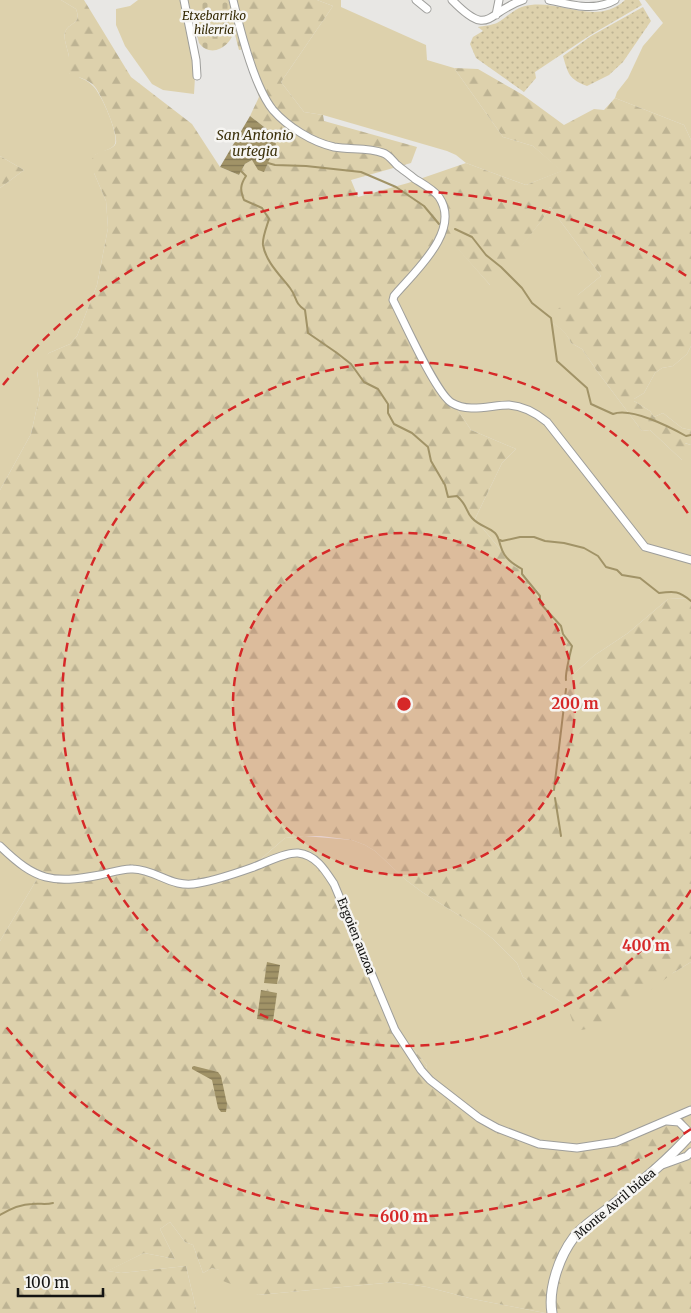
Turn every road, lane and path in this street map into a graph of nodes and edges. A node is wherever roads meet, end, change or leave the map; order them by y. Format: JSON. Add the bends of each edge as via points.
{"nodes":[{"id":1,"x":184,"y":0,"type":"edge"},
{"id":2,"x":232,"y":0,"type":"edge"},
{"id":3,"x":416,"y":0,"type":"edge"},
{"id":4,"x":452,"y":0,"type":"edge"},
{"id":5,"x":501,"y":0,"type":"edge"},
{"id":6,"x":523,"y":0,"type":"edge"},
{"id":7,"x":549,"y":0,"type":"edge"},
{"id":8,"x":615,"y":0,"type":"edge"},
{"id":9,"x":514,"y":3,"type":"junction"},
{"id":10,"x":427,"y":10,"type":"dead end"},
{"id":11,"x":496,"y":16,"type":"junction"},
{"id":12,"x":197,"y":76,"type":"dead end"},
{"id":13,"x":691,"y":560,"type":"edge"},
{"id":14,"x":0,"y":846,"type":"edge"},
{"id":15,"x":691,"y":1110,"type":"edge"},
{"id":16,"x":667,"y":1121,"type":"junction"},
{"id":17,"x":691,"y":1134,"type":"edge"},
{"id":18,"x":691,"y":1152,"type":"edge"},
{"id":19,"x":662,"y":1165,"type":"junction"},
{"id":20,"x":552,"y":1313,"type":"edge"}],
"edges":[{"from":1,"to":12,"type":"street"},
{"from":2,"to":13,"type":"street","via":[[260,88],[273,110],[312,139],[334,147],[384,153],[438,195],[442,202],[445,229],[393,300],[443,395],[460,406],[509,405],[538,414],[646,547]]},
{"from":3,"to":10,"type":"street"},
{"from":4,"to":11,"type":"street","via":[[472,18],[487,20]]},
{"from":5,"to":9,"type":"street"},
{"from":5,"to":11,"type":"street"},
{"from":6,"to":9,"type":"street"},
{"from":7,"to":8,"type":"street","via":[[591,7]]},
{"from":9,"to":11,"type":"street"},
{"from":14,"to":16,"type":"street","name":"Ergoien auzoa","via":[[29,870],[55,880],[132,869],[186,885],[249,869],[286,855],[308,856],[321,864],[334,884],[395,1030],[421,1070],[479,1118],[539,1144],[577,1148],[616,1142]]},
{"from":15,"to":16,"type":"street","name":"Ergoien auzoa"},
{"from":16,"to":17,"type":"street","via":[[679,1122]]},
{"from":17,"to":19,"type":"street","name":"Monte Avril bidea"},
{"from":18,"to":19,"type":"street"},
{"from":19,"to":20,"type":"street","name":"Monte Avril bidea","via":[[574,1237],[554,1280],[550,1302]]}]}
